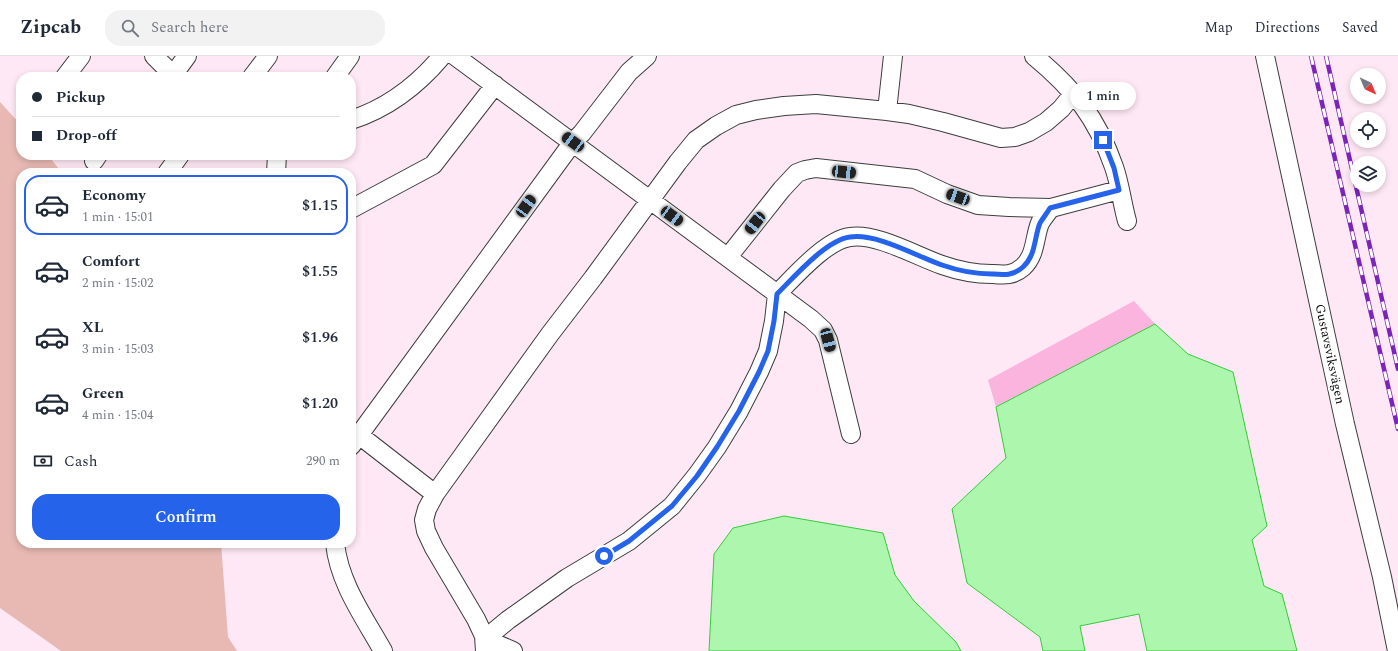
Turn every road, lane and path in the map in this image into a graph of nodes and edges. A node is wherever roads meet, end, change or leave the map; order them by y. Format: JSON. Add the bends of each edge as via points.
{"nodes":[{"id":1,"x":81,"y":56,"type":"edge"},
{"id":2,"x":187,"y":56,"type":"edge"},
{"id":3,"x":268,"y":56,"type":"edge"},
{"id":4,"x":350,"y":56,"type":"edge"},
{"id":5,"x":442,"y":56,"type":"edge"},
{"id":6,"x":456,"y":56,"type":"edge"},
{"id":7,"x":647,"y":56,"type":"edge"},
{"id":8,"x":893,"y":56,"type":"edge"},
{"id":9,"x":1034,"y":56,"type":"edge"},
{"id":10,"x":1264,"y":56,"type":"edge"},
{"id":11,"x":163,"y":70,"type":"edge"},
{"id":12,"x":69,"y":72,"type":"edge"},
{"id":13,"x":256,"y":72,"type":"edge"},
{"id":14,"x":339,"y":72,"type":"edge"},
{"id":15,"x":495,"y":85,"type":"junction"},
{"id":16,"x":1074,"y":93,"type":"junction"},
{"id":17,"x":888,"y":111,"type":"junction"},
{"id":18,"x":356,"y":118,"type":"edge"},
{"id":19,"x":573,"y":142,"type":"junction"},
{"id":20,"x":1119,"y":190,"type":"junction"},
{"id":21,"x":650,"y":200,"type":"junction"},
{"id":22,"x":356,"y":206,"type":"edge"},
{"id":23,"x":1050,"y":208,"type":"junction"},
{"id":24,"x":1127,"y":220,"type":"dead end"},
{"id":25,"x":728,"y":257,"type":"junction"},
{"id":26,"x":777,"y":294,"type":"junction"},
{"id":27,"x":851,"y":434,"type":"dead end"},
{"id":28,"x":356,"y":440,"type":"edge"},
{"id":29,"x":356,"y":442,"type":"edge"},
{"id":30,"x":435,"y":494,"type":"junction"},
{"id":31,"x":336,"y":548,"type":"edge"},
{"id":32,"x":485,"y":645,"type":"edge"},
{"id":33,"x":383,"y":651,"type":"edge"},
{"id":34,"x":513,"y":651,"type":"edge"},
{"id":35,"x":1397,"y":651,"type":"edge"}],
"edges":[{"from":1,"to":12,"type":"street"},
{"from":2,"to":11,"type":"street"},
{"from":3,"to":13,"type":"street"},
{"from":4,"to":14,"type":"street"},
{"from":5,"to":18,"type":"street","via":[[394,100]]},
{"from":6,"to":15,"type":"street"},
{"from":7,"to":19,"type":"street","via":[[629,72],[582,134]]},
{"from":8,"to":17,"type":"street"},
{"from":9,"to":16,"type":"street","via":[[1057,74]]},
{"from":10,"to":35,"type":"street","name":"Gustavsviksvägen"},
{"from":15,"to":19,"type":"street"},
{"from":15,"to":22,"type":"street","via":[[433,165]]},
{"from":16,"to":17,"type":"street","via":[[1046,122],[1015,137],[1001,138],[910,114]]},
{"from":16,"to":20,"type":"street","via":[[1103,140]]},
{"from":17,"to":21,"type":"street","via":[[816,104],[784,106],[736,115],[696,140]]},
{"from":19,"to":21,"type":"street"},
{"from":19,"to":28,"type":"street"},
{"from":20,"to":23,"type":"street"},
{"from":20,"to":24,"type":"street"},
{"from":21,"to":25,"type":"street"},
{"from":21,"to":30,"type":"street"},
{"from":23,"to":25,"type":"street","via":[[978,205],[915,179],[816,168],[797,173]]},
{"from":23,"to":26,"type":"street","via":[[1041,222],[1032,257],[1022,268],[1010,275],[972,274],[941,265],[869,237],[850,236],[835,241],[819,253]]},
{"from":25,"to":26,"type":"street"},
{"from":26,"to":27,"type":"street","via":[[823,330],[828,340]]},
{"from":26,"to":32,"type":"street","via":[[768,351],[759,372],[739,411],[697,476],[672,506],[629,541],[567,578],[508,620]]},
{"from":29,"to":30,"type":"street"},
{"from":30,"to":32,"type":"street","via":[[424,520],[426,531],[476,619]]},
{"from":31,"to":33,"type":"street","via":[[340,571],[349,592]]},
{"from":32,"to":34,"type":"street"}]}
